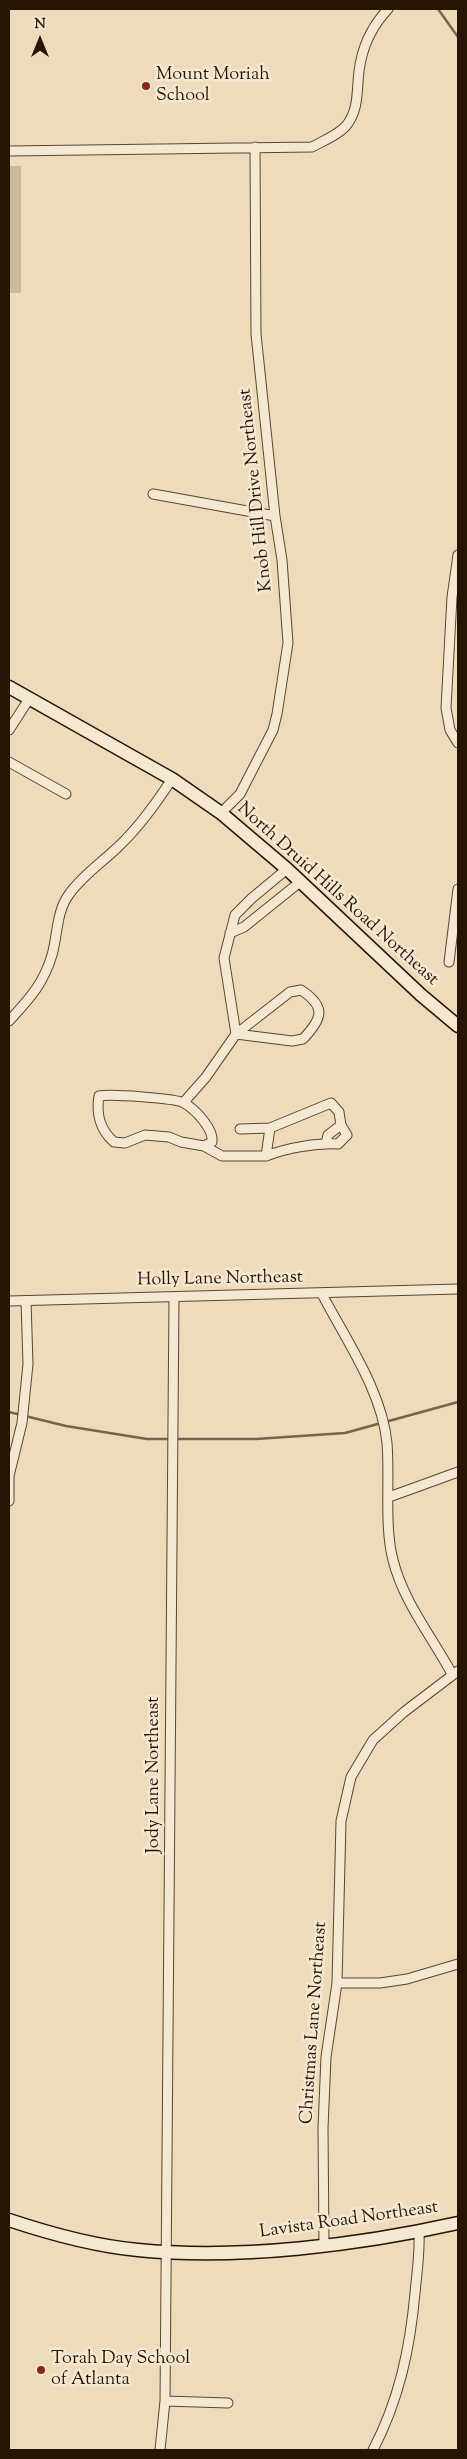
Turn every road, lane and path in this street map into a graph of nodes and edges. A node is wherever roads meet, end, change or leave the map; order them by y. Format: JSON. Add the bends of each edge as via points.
{"nodes":[{"id":1,"x":388,"y":9,"type":"edge"},
{"id":2,"x":255,"y":147,"type":"junction"},
{"id":3,"x":9,"y":151,"type":"edge"},
{"id":4,"x":153,"y":494,"type":"dead end"},
{"id":5,"x":275,"y":516,"type":"junction"},
{"id":6,"x":458,"y":555,"type":"edge"},
{"id":7,"x":9,"y":687,"type":"edge"},
{"id":8,"x":29,"y":699,"type":"junction"},
{"id":9,"x":9,"y":730,"type":"edge"},
{"id":10,"x":458,"y":743,"type":"edge"},
{"id":11,"x":9,"y":762,"type":"edge"},
{"id":12,"x":172,"y":779,"type":"junction"},
{"id":13,"x":66,"y":794,"type":"dead end"},
{"id":14,"x":221,"y":813,"type":"junction"},
{"id":15,"x":287,"y":870,"type":"junction"},
{"id":16,"x":300,"y":882,"type":"junction"},
{"id":17,"x":458,"y":889,"type":"edge"},
{"id":18,"x":458,"y":900,"type":"edge"},
{"id":19,"x":230,"y":933,"type":"junction"},
{"id":20,"x":449,"y":962,"type":"dead end"},
{"id":21,"x":9,"y":1021,"type":"edge"},
{"id":22,"x":458,"y":1026,"type":"edge"},
{"id":23,"x":236,"y":1034,"type":"junction"},
{"id":24,"x":184,"y":1102,"type":"junction"},
{"id":25,"x":270,"y":1128,"type":"junction"},
{"id":26,"x":240,"y":1129,"type":"dead end"},
{"id":27,"x":204,"y":1146,"type":"junction"},
{"id":28,"x":266,"y":1156,"type":"junction"},
{"id":29,"x":458,"y":1289,"type":"edge"},
{"id":30,"x":322,"y":1294,"type":"junction"},
{"id":31,"x":174,"y":1298,"type":"junction"},
{"id":32,"x":26,"y":1301,"type":"junction"},
{"id":33,"x":9,"y":1302,"type":"edge"},
{"id":34,"x":458,"y":1472,"type":"edge"},
{"id":35,"x":389,"y":1497,"type":"junction"},
{"id":36,"x":9,"y":1501,"type":"edge"},
{"id":37,"x":455,"y":1672,"type":"edge"},
{"id":38,"x":458,"y":1964,"type":"edge"},
{"id":39,"x":337,"y":1983,"type":"junction"},
{"id":40,"x":9,"y":2220,"type":"edge"},
{"id":41,"x":458,"y":2223,"type":"edge"},
{"id":42,"x":419,"y":2232,"type":"junction"},
{"id":43,"x":324,"y":2245,"type":"junction"},
{"id":44,"x":166,"y":2252,"type":"junction"},
{"id":45,"x":165,"y":2401,"type":"junction"},
{"id":46,"x":228,"y":2403,"type":"dead end"},
{"id":47,"x":160,"y":2450,"type":"edge"},
{"id":48,"x":373,"y":2450,"type":"edge"}],
"edges":[{"from":1,"to":2,"type":"street","via":[[369,37],[361,60],[355,110],[345,127],[312,147]]},
{"from":2,"to":3,"type":"street"},
{"from":2,"to":5,"type":"street","name":"Knob Hill Drive Northeast","via":[[256,334]]},
{"from":4,"to":5,"type":"street"},
{"from":5,"to":14,"type":"street","name":"Knob Hill Drive Northeast","via":[[288,643],[277,714],[273,730],[240,794]]},
{"from":6,"to":10,"type":"street","via":[[452,597],[446,708],[450,730]]},
{"from":7,"to":8,"type":"main road","name":"North Druid Hills Road Northeast"},
{"from":8,"to":9,"type":"street"},
{"from":8,"to":12,"type":"main road","name":"North Druid Hills Road Northeast"},
{"from":11,"to":13,"type":"street"},
{"from":12,"to":14,"type":"main road","name":"North Druid Hills Road Northeast"},
{"from":12,"to":21,"type":"street","via":[[122,844],[87,874],[70,894],[57,923],[46,975],[39,989]]},
{"from":14,"to":15,"type":"main road","name":"North Druid Hills Road Northeast"},
{"from":15,"to":16,"type":"main road","name":"North Druid Hills Road Northeast"},
{"from":15,"to":19,"type":"street","via":[[235,915]]},
{"from":16,"to":19,"type":"street","via":[[244,927]]},
{"from":16,"to":22,"type":"main road","name":"North Druid Hills Road Northeast"},
{"from":17,"to":18,"type":"street"},
{"from":18,"to":20,"type":"street"},
{"from":19,"to":23,"type":"street","via":[[224,971]]},
{"from":23,"to":23,"type":"street","via":[[292,1041],[303,1039],[317,1024],[317,1004],[301,990],[290,992]]},
{"from":23,"to":24,"type":"street"},
{"from":24,"to":27,"type":"street","via":[[210,1128],[212,1142]]},
{"from":24,"to":27,"type":"street","via":[[112,1093],[99,1096],[97,1113],[106,1136],[114,1142],[125,1143],[145,1135]]},
{"from":25,"to":26,"type":"street"},
{"from":25,"to":28,"type":"street"},
{"from":25,"to":28,"type":"street","via":[[331,1103],[339,1112],[346,1135],[338,1144],[283,1150]]},
{"from":27,"to":28,"type":"street","via":[[222,1156]]},
{"from":29,"to":30,"type":"street"},
{"from":30,"to":31,"type":"street","name":"Holly Lane Northeast"},
{"from":30,"to":35,"type":"street","name":"Holly Lane Northeast","via":[[376,1397],[384,1420]]},
{"from":31,"to":32,"type":"street","name":"Holly Lane Northeast"},
{"from":31,"to":44,"type":"street","name":"Jody Lane Northeast"},
{"from":32,"to":33,"type":"street","name":"Holly Lane Northeast"},
{"from":32,"to":36,"type":"street","via":[[28,1364],[22,1423],[9,1476]]},
{"from":34,"to":35,"type":"street"},
{"from":35,"to":37,"type":"street","name":"Holly Lane Northeast","via":[[392,1559],[405,1593]]},
{"from":37,"to":39,"type":"street","name":"Christmas Lane Northeast","via":[[373,1740],[351,1777],[341,1821]]},
{"from":38,"to":39,"type":"street","via":[[389,1982]]},
{"from":39,"to":43,"type":"street","name":"Christmas Lane Northeast","via":[[324,2086]]},
{"from":40,"to":44,"type":"main road","name":"Lavista Road Northeast","via":[[76,2240]]},
{"from":41,"to":42,"type":"main road","name":"Lavista Road Northeast"},
{"from":42,"to":43,"type":"main road","name":"Lavista Road Northeast"},
{"from":42,"to":48,"type":"street","via":[[406,2363],[394,2405]]},
{"from":43,"to":44,"type":"main road","name":"Lavista Road Northeast","via":[[252,2251]]},
{"from":44,"to":45,"type":"street","name":"Jody Lane Northeast"},
{"from":45,"to":46,"type":"street"},
{"from":45,"to":47,"type":"street","name":"Jody Lane Northeast"}]}
